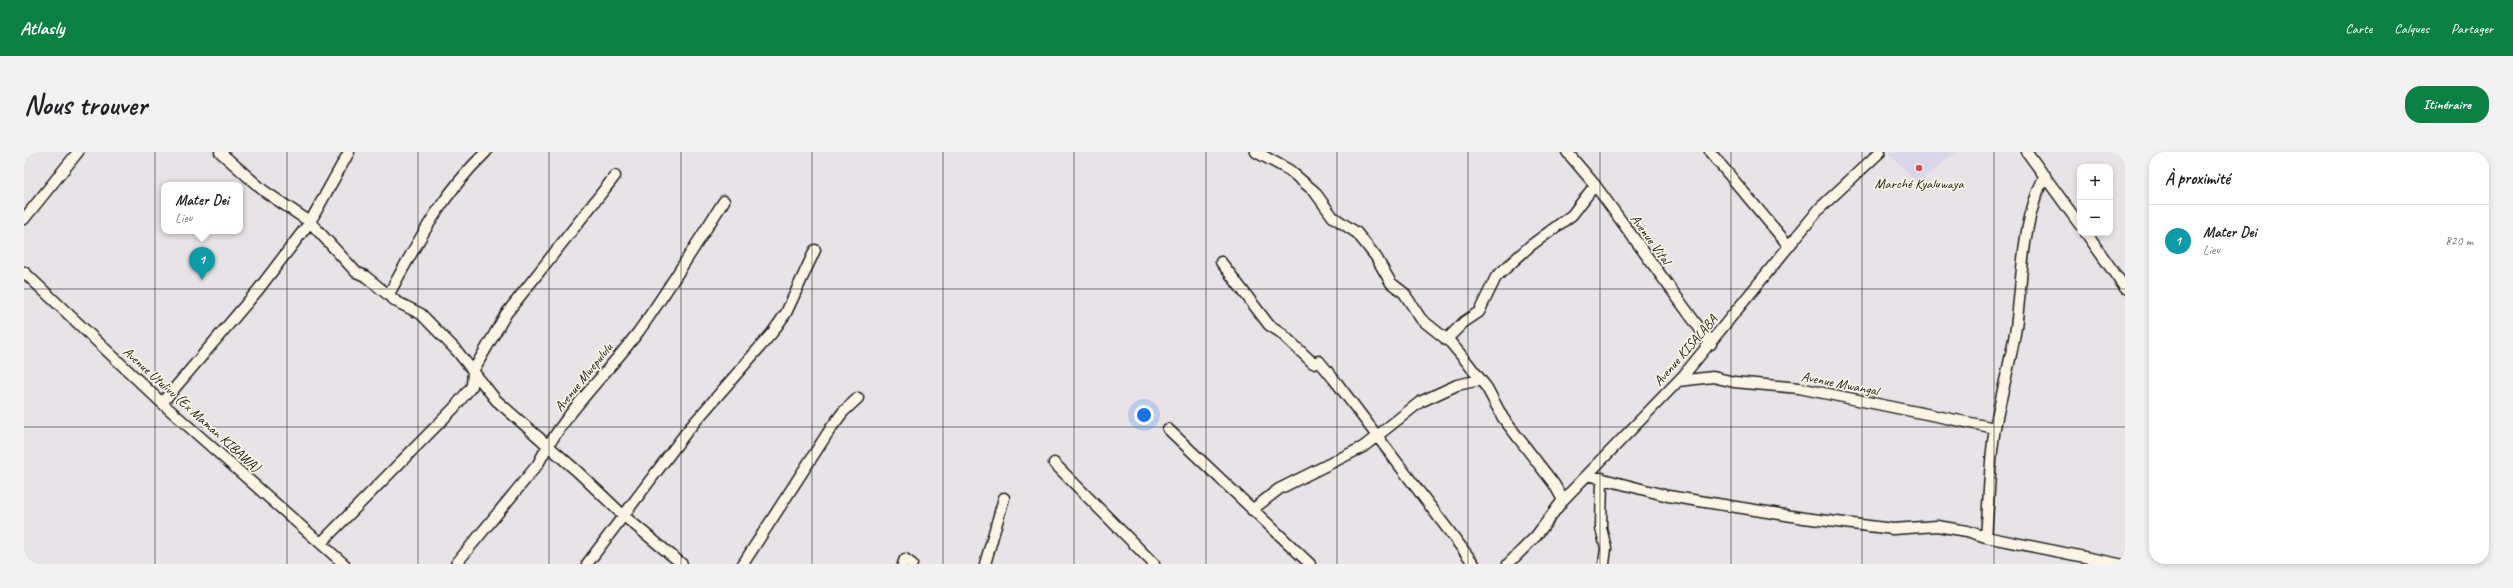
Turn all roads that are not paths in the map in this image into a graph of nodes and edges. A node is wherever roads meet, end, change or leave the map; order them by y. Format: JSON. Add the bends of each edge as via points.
{"nodes":[{"id":1,"x":78,"y":152,"type":"edge"},
{"id":2,"x":220,"y":152,"type":"edge"},
{"id":3,"x":349,"y":152,"type":"edge"},
{"id":4,"x":486,"y":152,"type":"edge"},
{"id":5,"x":1256,"y":152,"type":"edge"},
{"id":6,"x":1567,"y":152,"type":"edge"},
{"id":7,"x":1710,"y":152,"type":"edge"},
{"id":8,"x":1880,"y":152,"type":"edge"},
{"id":9,"x":2027,"y":152,"type":"edge"},
{"id":10,"x":615,"y":176,"type":"dead end"},
{"id":11,"x":2045,"y":176,"type":"junction"},
{"id":12,"x":1595,"y":185,"type":"junction"},
{"id":13,"x":724,"y":201,"type":"dead end"},
{"id":14,"x":24,"y":219,"type":"edge"},
{"id":15,"x":2077,"y":221,"type":"edge"},
{"id":16,"x":310,"y":222,"type":"junction"},
{"id":17,"x":2088,"y":236,"type":"edge"},
{"id":18,"x":1789,"y":246,"type":"junction"},
{"id":19,"x":815,"y":250,"type":"dead end"},
{"id":20,"x":1221,"y":262,"type":"dead end"},
{"id":21,"x":24,"y":272,"type":"edge"},
{"id":22,"x":2125,"y":288,"type":"edge"},
{"id":23,"x":389,"y":294,"type":"junction"},
{"id":24,"x":1446,"y":340,"type":"junction"},
{"id":25,"x":1711,"y":344,"type":"junction"},
{"id":26,"x":473,"y":371,"type":"junction"},
{"id":27,"x":1480,"y":380,"type":"junction"},
{"id":28,"x":1678,"y":381,"type":"junction"},
{"id":29,"x":858,"y":398,"type":"dead end"},
{"id":30,"x":162,"y":403,"type":"junction"},
{"id":31,"x":1996,"y":428,"type":"junction"},
{"id":32,"x":1168,"y":429,"type":"dead end"},
{"id":33,"x":1378,"y":434,"type":"junction"},
{"id":34,"x":548,"y":446,"type":"junction"},
{"id":35,"x":1054,"y":463,"type":"dead end"},
{"id":36,"x":1588,"y":475,"type":"junction"},
{"id":37,"x":1602,"y":478,"type":"junction"},
{"id":38,"x":1004,"y":498,"type":"dead end"},
{"id":39,"x":1562,"y":500,"type":"junction"},
{"id":40,"x":1252,"y":510,"type":"junction"},
{"id":41,"x":624,"y":516,"type":"junction"},
{"id":42,"x":1986,"y":538,"type":"junction"},
{"id":43,"x":321,"y":543,"type":"junction"},
{"id":44,"x":344,"y":564,"type":"edge"},
{"id":45,"x":456,"y":564,"type":"edge"},
{"id":46,"x":587,"y":564,"type":"edge"},
{"id":47,"x":682,"y":564,"type":"edge"},
{"id":48,"x":743,"y":564,"type":"edge"},
{"id":49,"x":903,"y":564,"type":"edge"},
{"id":50,"x":912,"y":564,"type":"edge"},
{"id":51,"x":985,"y":564,"type":"edge"},
{"id":52,"x":1154,"y":564,"type":"edge"},
{"id":53,"x":1310,"y":564,"type":"edge"},
{"id":54,"x":1474,"y":564,"type":"edge"},
{"id":55,"x":1508,"y":564,"type":"edge"},
{"id":56,"x":1604,"y":564,"type":"edge"},
{"id":57,"x":2119,"y":564,"type":"edge"}],
"edges":[{"from":1,"to":14,"type":"street"},
{"from":2,"to":16,"type":"street","via":[[264,191]]},
{"from":3,"to":16,"type":"street"},
{"from":4,"to":23,"type":"street","via":[[470,167],[442,202]]},
{"from":5,"to":24,"type":"street","via":[[1289,170],[1314,191],[1333,218],[1357,233],[1376,257],[1391,283],[1404,293],[1421,319]]},
{"from":6,"to":12,"type":"street","name":"Avenue Vital"},
{"from":7,"to":18,"type":"street"},
{"from":8,"to":18,"type":"street","name":"Avenue KISALABA","via":[[1820,208]]},
{"from":9,"to":11,"type":"street"},
{"from":10,"to":26,"type":"street","via":[[506,314]]},
{"from":11,"to":15,"type":"street"},
{"from":11,"to":31,"type":"street","via":[[2035,197],[2032,218],[2024,239],[2016,324]]},
{"from":12,"to":24,"type":"street","via":[[1572,215],[1530,246],[1496,277],[1478,312]]},
{"from":12,"to":25,"type":"street","name":"Avenue Vital"},
{"from":13,"to":34,"type":"street","name":"Avenue Mwepululu","via":[[639,331]]},
{"from":16,"to":23,"type":"street","via":[[356,272]]},
{"from":16,"to":30,"type":"street","via":[[258,290]]},
{"from":17,"to":22,"type":"street"},
{"from":18,"to":25,"type":"street","name":"Avenue KISALABA"},
{"from":19,"to":41,"type":"street","via":[[786,313],[772,333],[688,430]]},
{"from":20,"to":33,"type":"street","via":[[1269,325],[1313,363],[1319,361]]},
{"from":21,"to":30,"type":"street","name":"Avenue Utulivu (Ex Maman KIBAWA)"},
{"from":23,"to":26,"type":"street","via":[[397,302],[421,314],[444,336]]},
{"from":24,"to":27,"type":"street"},
{"from":25,"to":28,"type":"street","name":"Avenue KISALABA"},
{"from":26,"to":34,"type":"street","via":[[496,400]]},
{"from":26,"to":43,"type":"street","via":[[472,386],[454,408]]},
{"from":27,"to":33,"type":"street","via":[[1457,385],[1420,402]]},
{"from":27,"to":39,"type":"street","via":[[1503,418],[1554,484]]},
{"from":28,"to":31,"type":"street","name":"Avenue Mwangal","via":[[1713,377],[1734,382],[1798,388]]},
{"from":28,"to":36,"type":"street","name":"Avenue KISALABA"},
{"from":29,"to":48,"type":"street","via":[[831,428]]},
{"from":30,"to":43,"type":"street","name":"Avenue Utulivu (Ex Maman KIBAWA)"},
{"from":31,"to":42,"type":"street"},
{"from":32,"to":40,"type":"street"},
{"from":33,"to":40,"type":"street","via":[[1352,453],[1279,489]]},
{"from":33,"to":54,"type":"street"},
{"from":34,"to":41,"type":"street"},
{"from":34,"to":45,"type":"street","name":"Avenue Mwepululu","via":[[538,464]]},
{"from":35,"to":52,"type":"street"},
{"from":36,"to":37,"type":"street"},
{"from":36,"to":39,"type":"street","name":"Avenue KISALABA"},
{"from":37,"to":42,"type":"street","via":[[1668,496],[1804,518],[1893,529],[1937,526],[1967,531]]},
{"from":37,"to":56,"type":"street","via":[[1601,528],[1606,548]]},
{"from":38,"to":51,"type":"street"},
{"from":39,"to":55,"type":"street","name":"Avenue KISALABA","via":[[1536,536]]},
{"from":40,"to":53,"type":"street","via":[[1280,532]]},
{"from":41,"to":46,"type":"street"},
{"from":41,"to":47,"type":"street"},
{"from":42,"to":57,"type":"street"},
{"from":43,"to":44,"type":"street","name":"Avenue Utulivu (Ex Maman KIBAWA)"},
{"from":49,"to":50,"type":"street","via":[[905,559]]}]}
